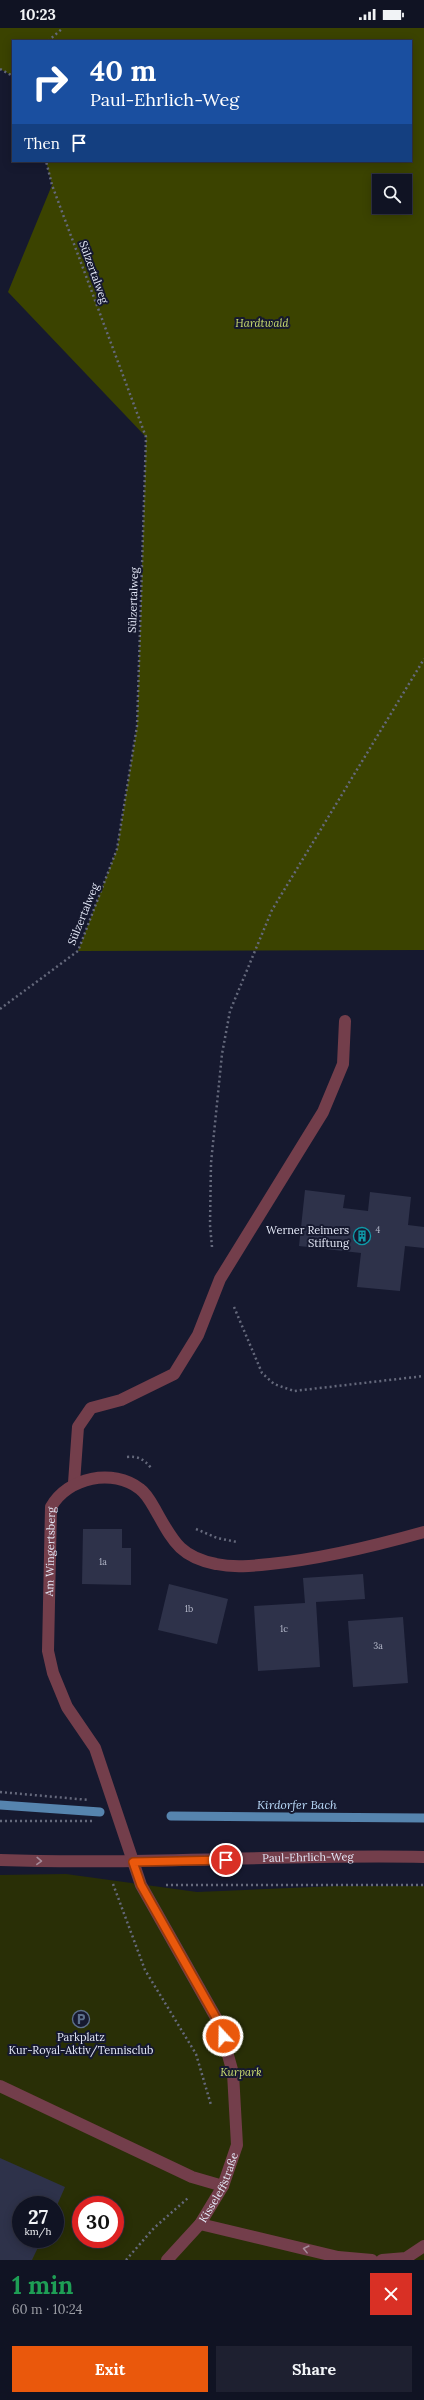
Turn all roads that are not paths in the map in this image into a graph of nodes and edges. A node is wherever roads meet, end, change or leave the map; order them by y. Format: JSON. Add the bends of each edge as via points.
{"nodes":[{"id":1,"x":345,"y":1021,"type":"dead end"},
{"id":2,"x":74,"y":1483,"type":"junction"},
{"id":3,"x":424,"y":1532,"type":"edge"},
{"id":4,"x":424,"y":1857,"type":"edge"},
{"id":5,"x":0,"y":1860,"type":"edge"},
{"id":6,"x":133,"y":1862,"type":"junction"},
{"id":7,"x":0,"y":2086,"type":"edge"},
{"id":8,"x":223,"y":2186,"type":"junction"},
{"id":9,"x":200,"y":2224,"type":"junction"},
{"id":10,"x":424,"y":2246,"type":"edge"},
{"id":11,"x":167,"y":2260,"type":"edge"},
{"id":12,"x":372,"y":2260,"type":"edge"},
{"id":13,"x":382,"y":2260,"type":"edge"}],
"edges":[{"from":1,"to":2,"type":"street","via":[[342,1064],[323,1112],[220,1279],[198,1335],[174,1374],[121,1400],[91,1408],[78,1427]]},
{"from":2,"to":3,"type":"street","name":"Am Wingertsberg","via":[[98,1478],[126,1480],[142,1489],[174,1541],[190,1557],[217,1565],[244,1567],[307,1560]]},
{"from":2,"to":6,"type":"street","name":"Am Wingertsberg","via":[[56,1498],[50,1512],[48,1651],[59,1692],[95,1748]]},
{"from":4,"to":6,"type":"street","name":"Paul-Ehrlich-Weg"},
{"from":5,"to":6,"type":"street","name":"Paul-Ehrlich-Weg","one_way":true},
{"from":6,"to":8,"type":"street","name":"Kisseleffstraße","via":[[141,1885],[219,2023],[233,2073],[237,2145]]},
{"from":7,"to":8,"type":"street","via":[[192,2177]]},
{"from":8,"to":9,"type":"street","name":"Kisseleffstraße"},
{"from":9,"to":11,"type":"street","name":"Kisseleffstraße"},
{"from":12,"to":9,"type":"street","one_way":true,"via":[[338,2257]]},
{"from":10,"to":13,"type":"street","via":[[406,2258]]}]}
